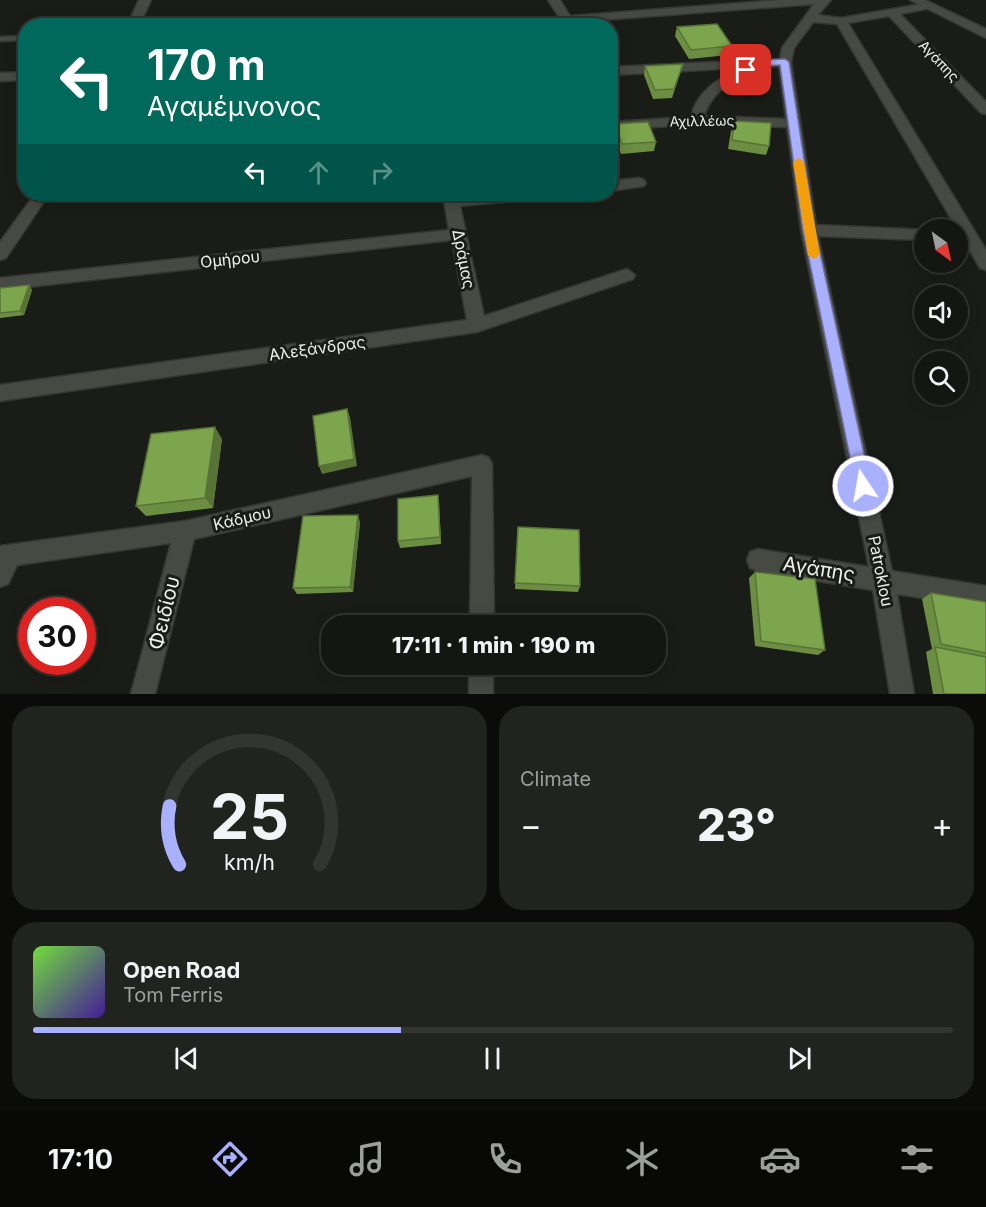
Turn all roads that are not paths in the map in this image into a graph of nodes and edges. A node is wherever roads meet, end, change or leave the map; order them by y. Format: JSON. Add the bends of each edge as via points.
{"nodes":[{"id":1,"x":145,"y":0,"type":"edge"},
{"id":2,"x":554,"y":0,"type":"edge"},
{"id":3,"x":824,"y":0,"type":"edge"},
{"id":4,"x":916,"y":0,"type":"edge"},
{"id":5,"x":927,"y":6,"type":"junction"},
{"id":6,"x":891,"y":12,"type":"junction"},
{"id":7,"x":137,"y":18,"type":"edge"},
{"id":8,"x":567,"y":18,"type":"edge"},
{"id":9,"x":809,"y":18,"type":"junction"},
{"id":10,"x":618,"y":19,"type":"edge"},
{"id":11,"x":841,"y":21,"type":"junction"},
{"id":12,"x":986,"y":34,"type":"edge"},
{"id":13,"x":18,"y":38,"type":"edge"},
{"id":14,"x":0,"y":39,"type":"edge"},
{"id":15,"x":785,"y":62,"type":"junction"},
{"id":16,"x":760,"y":63,"type":"junction"},
{"id":17,"x":618,"y":71,"type":"edge"},
{"id":18,"x":18,"y":76,"type":"edge"},
{"id":19,"x":0,"y":77,"type":"edge"},
{"id":20,"x":986,"y":110,"type":"edge"},
{"id":21,"x":700,"y":120,"type":"junction"},
{"id":22,"x":793,"y":123,"type":"junction"},
{"id":23,"x":618,"y":125,"type":"edge"},
{"id":24,"x":639,"y":183,"type":"dead end"},
{"id":25,"x":618,"y":185,"type":"edge"},
{"id":26,"x":37,"y":201,"type":"edge"},
{"id":27,"x":452,"y":201,"type":"edge"},
{"id":28,"x":809,"y":230,"type":"junction"},
{"id":29,"x":459,"y":234,"type":"junction"},
{"id":30,"x":914,"y":234,"type":"edge"},
{"id":31,"x":972,"y":235,"type":"edge"},
{"id":32,"x":0,"y":254,"type":"edge"},
{"id":33,"x":986,"y":264,"type":"edge"},
{"id":34,"x":627,"y":275,"type":"dead end"},
{"id":35,"x":0,"y":284,"type":"edge"},
{"id":36,"x":477,"y":325,"type":"junction"},
{"id":37,"x":0,"y":393,"type":"edge"},
{"id":38,"x":185,"y":531,"type":"junction"},
{"id":39,"x":758,"y":560,"type":"dead end"},
{"id":40,"x":3,"y":563,"type":"edge"},
{"id":41,"x":883,"y":579,"type":"junction"},
{"id":42,"x":986,"y":597,"type":"edge"},
{"id":43,"x":482,"y":615,"type":"edge"},
{"id":44,"x":482,"y":675,"type":"edge"},
{"id":45,"x":143,"y":694,"type":"edge"},
{"id":46,"x":481,"y":694,"type":"edge"},
{"id":47,"x":902,"y":694,"type":"edge"}],
"edges":[{"from":1,"to":7,"type":"street"},
{"from":2,"to":8,"type":"street"},
{"from":3,"to":9,"type":"street"},
{"from":3,"to":10,"type":"street"},
{"from":4,"to":5,"type":"street"},
{"from":5,"to":6,"type":"street"},
{"from":5,"to":12,"type":"street"},
{"from":6,"to":11,"type":"street"},
{"from":6,"to":20,"type":"street","name":"Αγάπης"},
{"from":9,"to":11,"type":"street"},
{"from":9,"to":15,"type":"street","via":[[788,48]]},
{"from":11,"to":31,"type":"street"},
{"from":13,"to":14,"type":"lane"},
{"from":15,"to":16,"type":"street"},
{"from":15,"to":22,"type":"street","name":"Patroklou"},
{"from":16,"to":17,"type":"street"},
{"from":16,"to":21,"type":"street","via":[[711,91],[700,103]]},
{"from":18,"to":19,"type":"street"},
{"from":21,"to":22,"type":"street","name":"Αχιλλέως"},
{"from":21,"to":23,"type":"street","name":"Αχιλλέως"},
{"from":22,"to":28,"type":"street","name":"Patroklou"},
{"from":24,"to":25,"type":"street"},
{"from":26,"to":32,"type":"street"},
{"from":27,"to":29,"type":"street","name":"Δράμας"},
{"from":28,"to":30,"type":"street"},
{"from":28,"to":41,"type":"street","name":"Patroklou"},
{"from":29,"to":35,"type":"street","name":"Ομήρου"},
{"from":29,"to":36,"type":"street","name":"Δράμας"},
{"from":31,"to":33,"type":"street"},
{"from":34,"to":36,"type":"street","name":"Αλεξάνδρας"},
{"from":36,"to":37,"type":"street","name":"Αλεξάνδρας"},
{"from":38,"to":40,"type":"street","name":"Κάδμου"},
{"from":38,"to":43,"type":"street","name":"Κάδμου","via":[[482,464]]},
{"from":38,"to":45,"type":"street","name":"Φειδίου"},
{"from":39,"to":41,"type":"street","name":"Αγάπης"},
{"from":41,"to":42,"type":"street","name":"Αγάπης"},
{"from":41,"to":47,"type":"street","name":"Patroklou"},
{"from":44,"to":46,"type":"street"}]}
